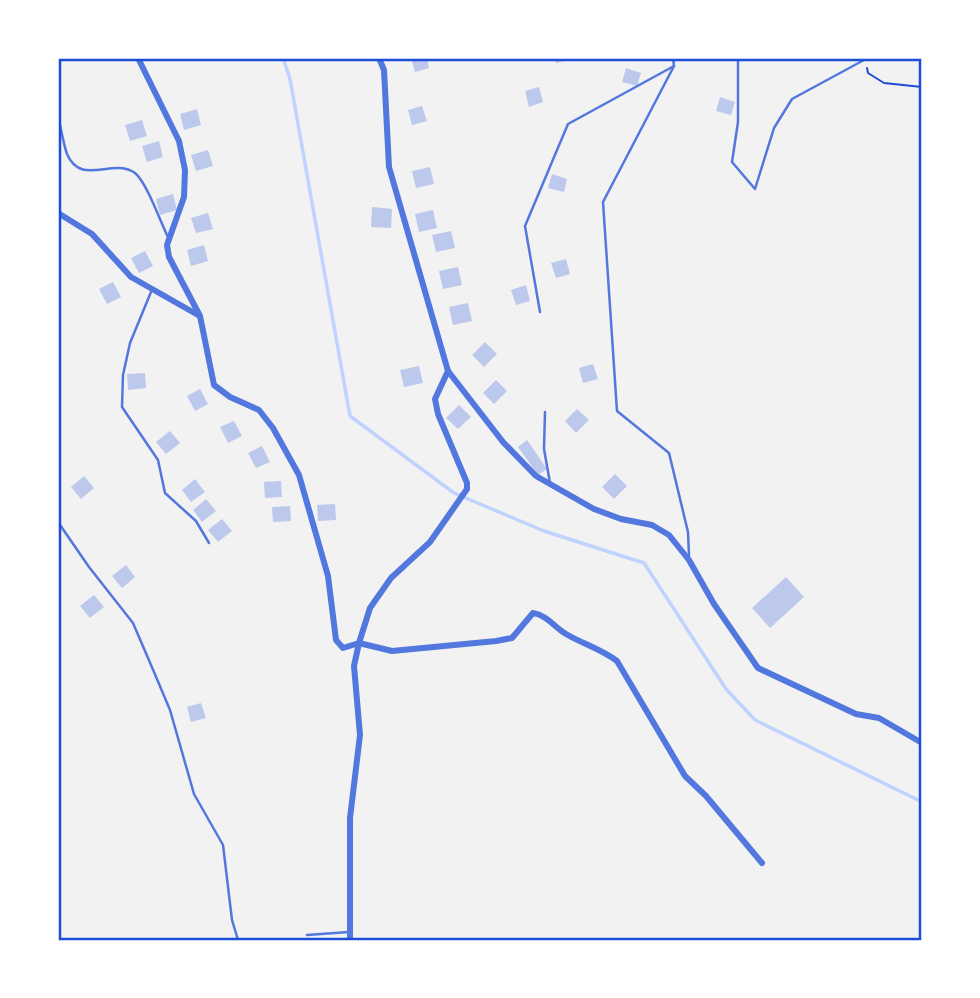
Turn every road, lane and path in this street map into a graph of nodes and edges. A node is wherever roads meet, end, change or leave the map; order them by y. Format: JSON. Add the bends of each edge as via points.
{"nodes":[{"id":1,"x":138,"y":58,"type":"edge"},
{"id":2,"x":379,"y":58,"type":"edge"},
{"id":3,"x":673,"y":58,"type":"edge"},
{"id":4,"x":738,"y":58,"type":"edge"},
{"id":5,"x":864,"y":60,"type":"joint"},
{"id":6,"x":674,"y":66,"type":"junction"},
{"id":7,"x":922,"y":88,"type":"edge"},
{"id":8,"x":58,"y":116,"type":"edge"},
{"id":9,"x":58,"y":213,"type":"edge"},
{"id":10,"x":169,"y":240,"type":"junction"},
{"id":11,"x":152,"y":289,"type":"junction"},
{"id":12,"x":540,"y":312,"type":"dead end"},
{"id":13,"x":200,"y":316,"type":"junction"},
{"id":14,"x":448,"y":371,"type":"junction"},
{"id":15,"x":545,"y":412,"type":"dead end"},
{"id":16,"x":550,"y":483,"type":"junction"},
{"id":17,"x":58,"y":522,"type":"edge"},
{"id":18,"x":209,"y":543,"type":"dead end"},
{"id":19,"x":689,"y":560,"type":"junction"},
{"id":20,"x":359,"y":643,"type":"junction"},
{"id":21,"x":922,"y":743,"type":"edge"},
{"id":22,"x":762,"y":863,"type":"dead end"},
{"id":23,"x":350,"y":932,"type":"junction"},
{"id":24,"x":307,"y":935,"type":"dead end"},
{"id":25,"x":238,"y":940,"type":"edge"},
{"id":26,"x":350,"y":940,"type":"edge"}],
"edges":[{"from":1,"to":10,"type":"street","via":[[179,141],[185,170],[184,197]]},
{"from":2,"to":14,"type":"street","via":[[384,70],[389,167]]},
{"from":3,"to":6,"type":"lane"},
{"from":4,"to":5,"type":"lane","via":[[738,122],[732,162],[755,189],[774,128],[792,100]]},
{"from":5,"to":7,"type":"path","via":[[868,73],[884,83]]},
{"from":6,"to":12,"type":"lane","via":[[568,124],[525,226]]},
{"from":6,"to":19,"type":"lane","via":[[603,202],[617,411],[669,453],[688,532]]},
{"from":8,"to":10,"type":"lane","via":[[68,156],[80,169],[95,173],[123,168],[136,174]]},
{"from":9,"to":11,"type":"street","via":[[92,234],[131,277]]},
{"from":10,"to":13,"type":"street","via":[[169,257]]},
{"from":11,"to":13,"type":"street"},
{"from":11,"to":18,"type":"lane","via":[[130,343],[122,407],[158,460],[165,493],[196,522]]},
{"from":13,"to":20,"type":"street","via":[[214,384],[259,410],[299,475],[328,576],[336,640],[343,648]]},
{"from":14,"to":16,"type":"street","via":[[503,442],[536,476]]},
{"from":14,"to":20,"type":"street","via":[[435,399],[467,489],[430,542],[391,578],[370,608]]},
{"from":15,"to":16,"type":"lane","via":[[544,449]]},
{"from":16,"to":19,"type":"street","via":[[594,509],[661,530]]},
{"from":17,"to":25,"type":"lane","via":[[133,623],[149,659],[170,710],[194,794],[223,845]]},
{"from":19,"to":21,"type":"street","via":[[758,668],[856,714],[879,718]]},
{"from":20,"to":22,"type":"street","via":[[392,651],[496,641],[512,638],[533,613],[542,615],[617,661],[685,776]]},
{"from":20,"to":23,"type":"street","via":[[354,666],[360,736],[350,818]]},
{"from":23,"to":24,"type":"lane"},
{"from":23,"to":26,"type":"street"}]}
